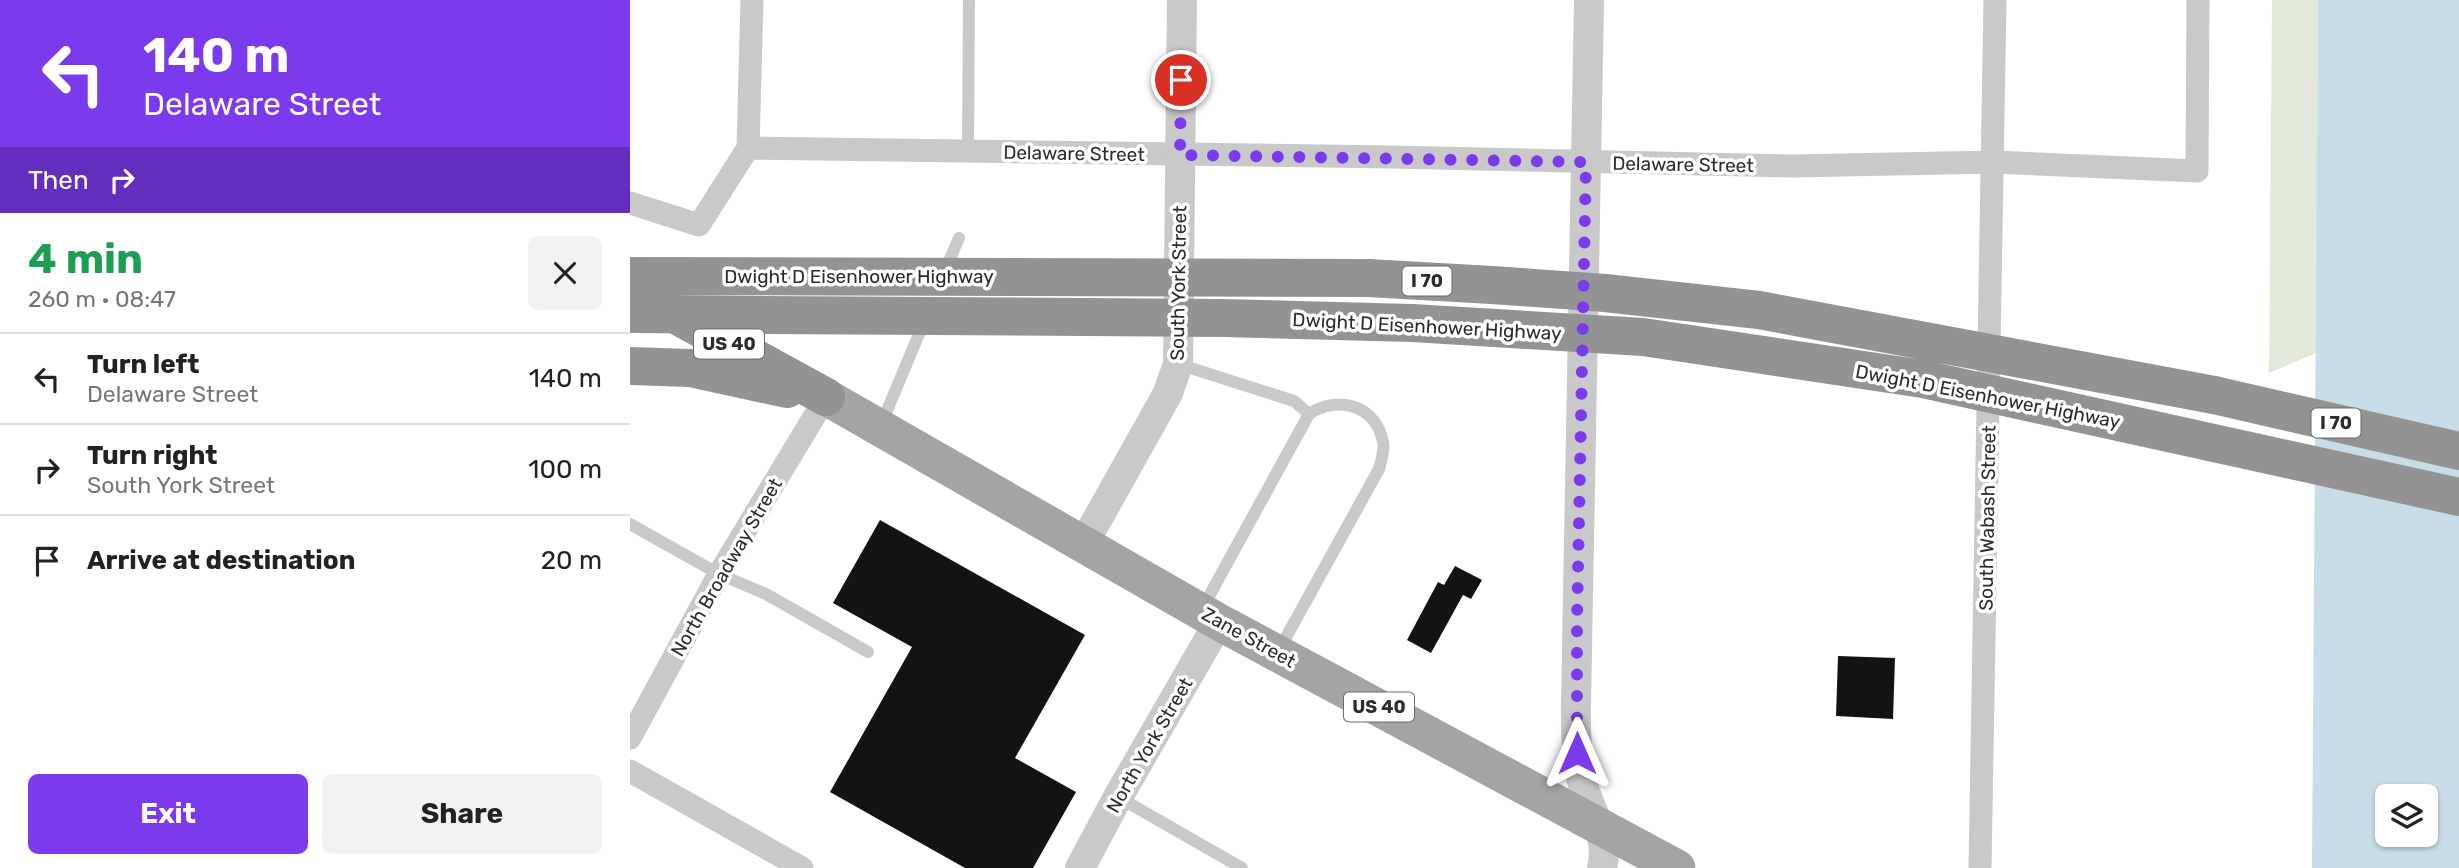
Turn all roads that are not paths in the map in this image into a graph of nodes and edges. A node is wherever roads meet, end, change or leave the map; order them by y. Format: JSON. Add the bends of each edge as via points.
{"nodes":[{"id":1,"x":752,"y":0,"type":"edge"},
{"id":2,"x":969,"y":0,"type":"edge"},
{"id":3,"x":1182,"y":0,"type":"edge"},
{"id":4,"x":1589,"y":0,"type":"edge"},
{"id":5,"x":1995,"y":0,"type":"edge"},
{"id":6,"x":2198,"y":0,"type":"edge"},
{"id":7,"x":748,"y":148,"type":"junction"},
{"id":8,"x":968,"y":152,"type":"junction"},
{"id":9,"x":1180,"y":155,"type":"junction"},
{"id":10,"x":1586,"y":162,"type":"junction"},
{"id":11,"x":1994,"y":162,"type":"junction"},
{"id":12,"x":630,"y":204,"type":"edge"},
{"id":13,"x":959,"y":238,"type":"dead end"},
{"id":14,"x":630,"y":276,"type":"edge"},
{"id":15,"x":938,"y":289,"type":"dead end"},
{"id":16,"x":630,"y":294,"type":"edge"},
{"id":17,"x":932,"y":302,"type":"dead end"},
{"id":18,"x":630,"y":314,"type":"edge"},
{"id":19,"x":1178,"y":364,"type":"junction"},
{"id":20,"x":630,"y":366,"type":"edge"},
{"id":21,"x":826,"y":397,"type":"junction"},
{"id":22,"x":1309,"y":414,"type":"junction"},
{"id":23,"x":880,"y":428,"type":"junction"},
{"id":24,"x":2459,"y":451,"type":"edge"},
{"id":25,"x":2459,"y":497,"type":"edge"},
{"id":26,"x":630,"y":524,"type":"edge"},
{"id":27,"x":1084,"y":543,"type":"junction"},
{"id":28,"x":719,"y":574,"type":"junction"},
{"id":29,"x":1210,"y":617,"type":"junction"},
{"id":30,"x":869,"y":652,"type":"dead end"},
{"id":31,"x":1278,"y":653,"type":"junction"},
{"id":32,"x":630,"y":738,"type":"edge"},
{"id":33,"x":630,"y":771,"type":"edge"},
{"id":34,"x":1118,"y":797,"type":"junction"},
{"id":35,"x":1599,"y":825,"type":"junction"},
{"id":36,"x":802,"y":868,"type":"edge"},
{"id":37,"x":1080,"y":868,"type":"edge"},
{"id":38,"x":1242,"y":868,"type":"edge"},
{"id":39,"x":1602,"y":868,"type":"edge"},
{"id":40,"x":1676,"y":868,"type":"edge"},
{"id":41,"x":1980,"y":868,"type":"edge"}],
"edges":[{"from":1,"to":7,"type":"street"},
{"from":2,"to":8,"type":"lane"},
{"from":3,"to":9,"type":"street","name":"South York Street"},
{"from":4,"to":10,"type":"street"},
{"from":5,"to":11,"type":"street","name":"South Wabash Street"},
{"from":6,"to":11,"type":"street","name":"Delaware Street","via":[[2197,170]]},
{"from":7,"to":8,"type":"street","name":"Delaware Street"},
{"from":7,"to":12,"type":"street","via":[[699,225]]},
{"from":8,"to":9,"type":"street","name":"Delaware Street"},
{"from":9,"to":10,"type":"street","name":"Delaware Street"},
{"from":9,"to":19,"type":"street","name":"South York Street"},
{"from":10,"to":11,"type":"street","name":"Delaware Street","via":[[1793,166]]},
{"from":10,"to":35,"type":"street","via":[[1577,753],[1583,786]]},
{"from":11,"to":41,"type":"street","name":"South Wabash Street"},
{"from":13,"to":15,"type":"lane"},
{"from":14,"to":24,"type":"highway","name":"Dwight D Eisenhower Highway","number":"I 70","bridge":true,"via":[[1368,278],[1605,293],[1759,310],[2021,358],[2214,395]]},
{"from":16,"to":21,"type":"highway","number":"US 40","via":[[653,302]]},
{"from":17,"to":23,"type":"lane"},
{"from":18,"to":25,"type":"highway","name":"Dwight D Eisenhower Highway","number":"I 70","bridge":true,"via":[[1222,318],[1412,323],[1643,337],[1923,379]]},
{"from":19,"to":22,"type":"lane","via":[[1294,401]]},
{"from":19,"to":27,"type":"street","name":"South York Street","via":[[1168,393]]},
{"from":20,"to":21,"type":"highway","number":"US 40","via":[[690,368]]},
{"from":21,"to":23,"type":"main road","name":"Zane Street","number":"US 40"},
{"from":21,"to":28,"type":"street","name":"North Broadway Street"},
{"from":22,"to":29,"type":"lane"},
{"from":22,"to":31,"type":"lane","via":[[1334,403],[1352,407],[1377,424],[1384,445],[1379,469]]},
{"from":23,"to":27,"type":"main road","name":"Zane Street","number":"US 40"},
{"from":26,"to":28,"type":"lane"},
{"from":27,"to":29,"type":"main road","name":"Zane Street","number":"US 40"},
{"from":28,"to":30,"type":"lane","via":[[766,594]]},
{"from":28,"to":32,"type":"street","name":"North Broadway Street"},
{"from":29,"to":31,"type":"main road","name":"Zane Street","number":"US 40"},
{"from":29,"to":34,"type":"street","name":"North York Street"},
{"from":31,"to":35,"type":"main road","name":"Zane Street","number":"US 40"},
{"from":33,"to":36,"type":"street"},
{"from":34,"to":37,"type":"street","name":"North York Street"},
{"from":34,"to":38,"type":"lane"},
{"from":35,"to":39,"type":"street","via":[[1605,855]]},
{"from":35,"to":40,"type":"main road","name":"Zane Street","number":"US 40"}]}
